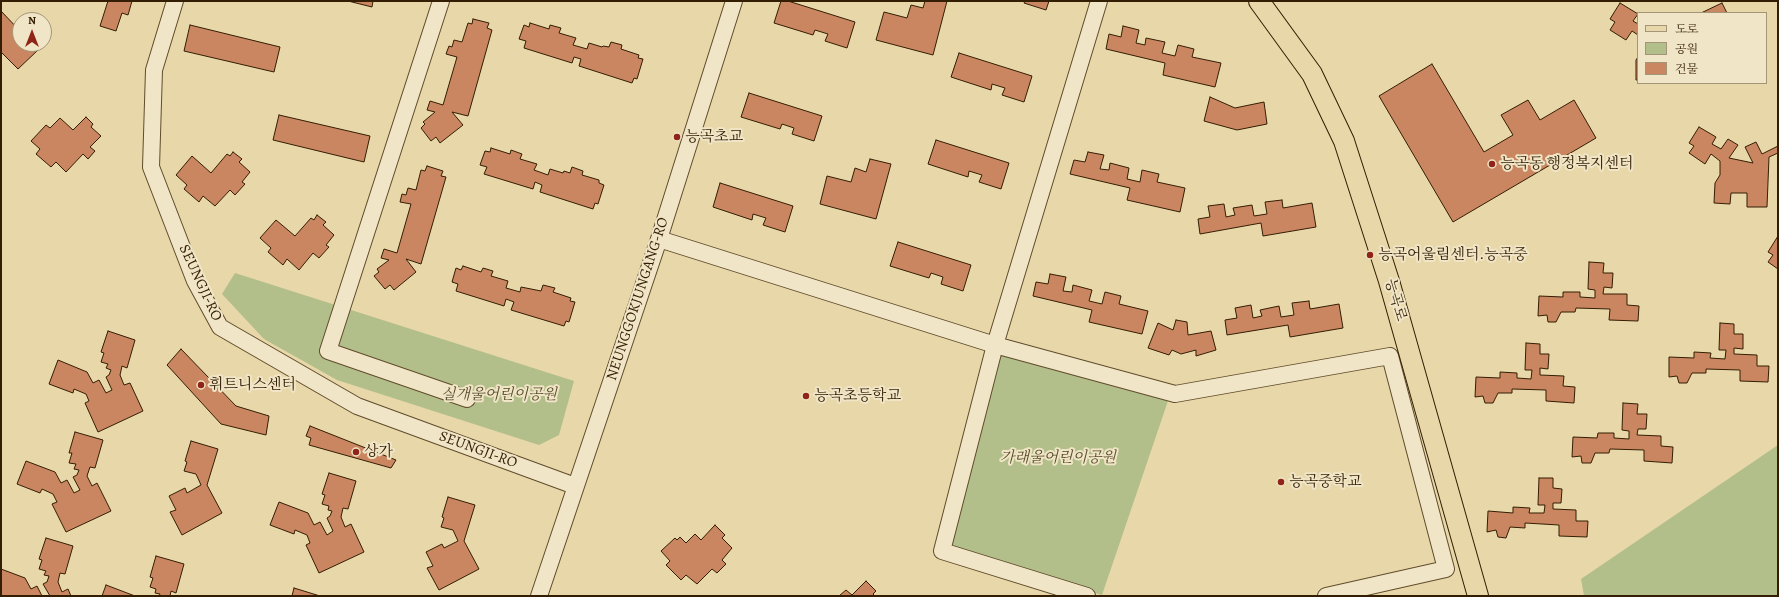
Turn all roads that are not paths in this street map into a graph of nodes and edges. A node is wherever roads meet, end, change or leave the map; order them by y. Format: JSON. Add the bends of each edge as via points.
{"nodes":[{"id":1,"x":175,"y":1,"type":"edge"},
{"id":2,"x":441,"y":1,"type":"edge"},
{"id":3,"x":734,"y":1,"type":"edge"},
{"id":4,"x":1099,"y":1,"type":"edge"},
{"id":5,"x":1259,"y":1,"type":"edge"},
{"id":6,"x":659,"y":239,"type":"junction"},
{"id":7,"x":995,"y":345,"type":"junction"},
{"id":8,"x":467,"y":399,"type":"dead end"},
{"id":9,"x":575,"y":486,"type":"junction"},
{"id":10,"x":539,"y":596,"type":"edge"},
{"id":11,"x":1087,"y":596,"type":"edge"},
{"id":12,"x":1326,"y":596,"type":"edge"},
{"id":13,"x":1478,"y":596,"type":"edge"}],
"edges":[{"from":1,"to":9,"type":"street","name":"SEUNGJI-RO","via":[[154,70],[151,167],[196,281],[220,326],[357,406]]},
{"from":2,"to":8,"type":"street","via":[[328,352]]},
{"from":3,"to":6,"type":"street","name":"NEUNGGOKJUNGANG-RO"},
{"from":4,"to":7,"type":"street"},
{"from":5,"to":13,"type":"main road","name":"능곡로","via":[[1312,74],[1344,141],[1389,281]]},
{"from":6,"to":7,"type":"street"},
{"from":6,"to":9,"type":"street","name":"NEUNGGOKJUNGANG-RO"},
{"from":7,"to":11,"type":"street","via":[[942,551]]},
{"from":7,"to":12,"type":"street","via":[[1175,394],[1390,356],[1446,569]]},
{"from":9,"to":10,"type":"street","name":"NEUNGGOKJUNGANG-RO"}]}
